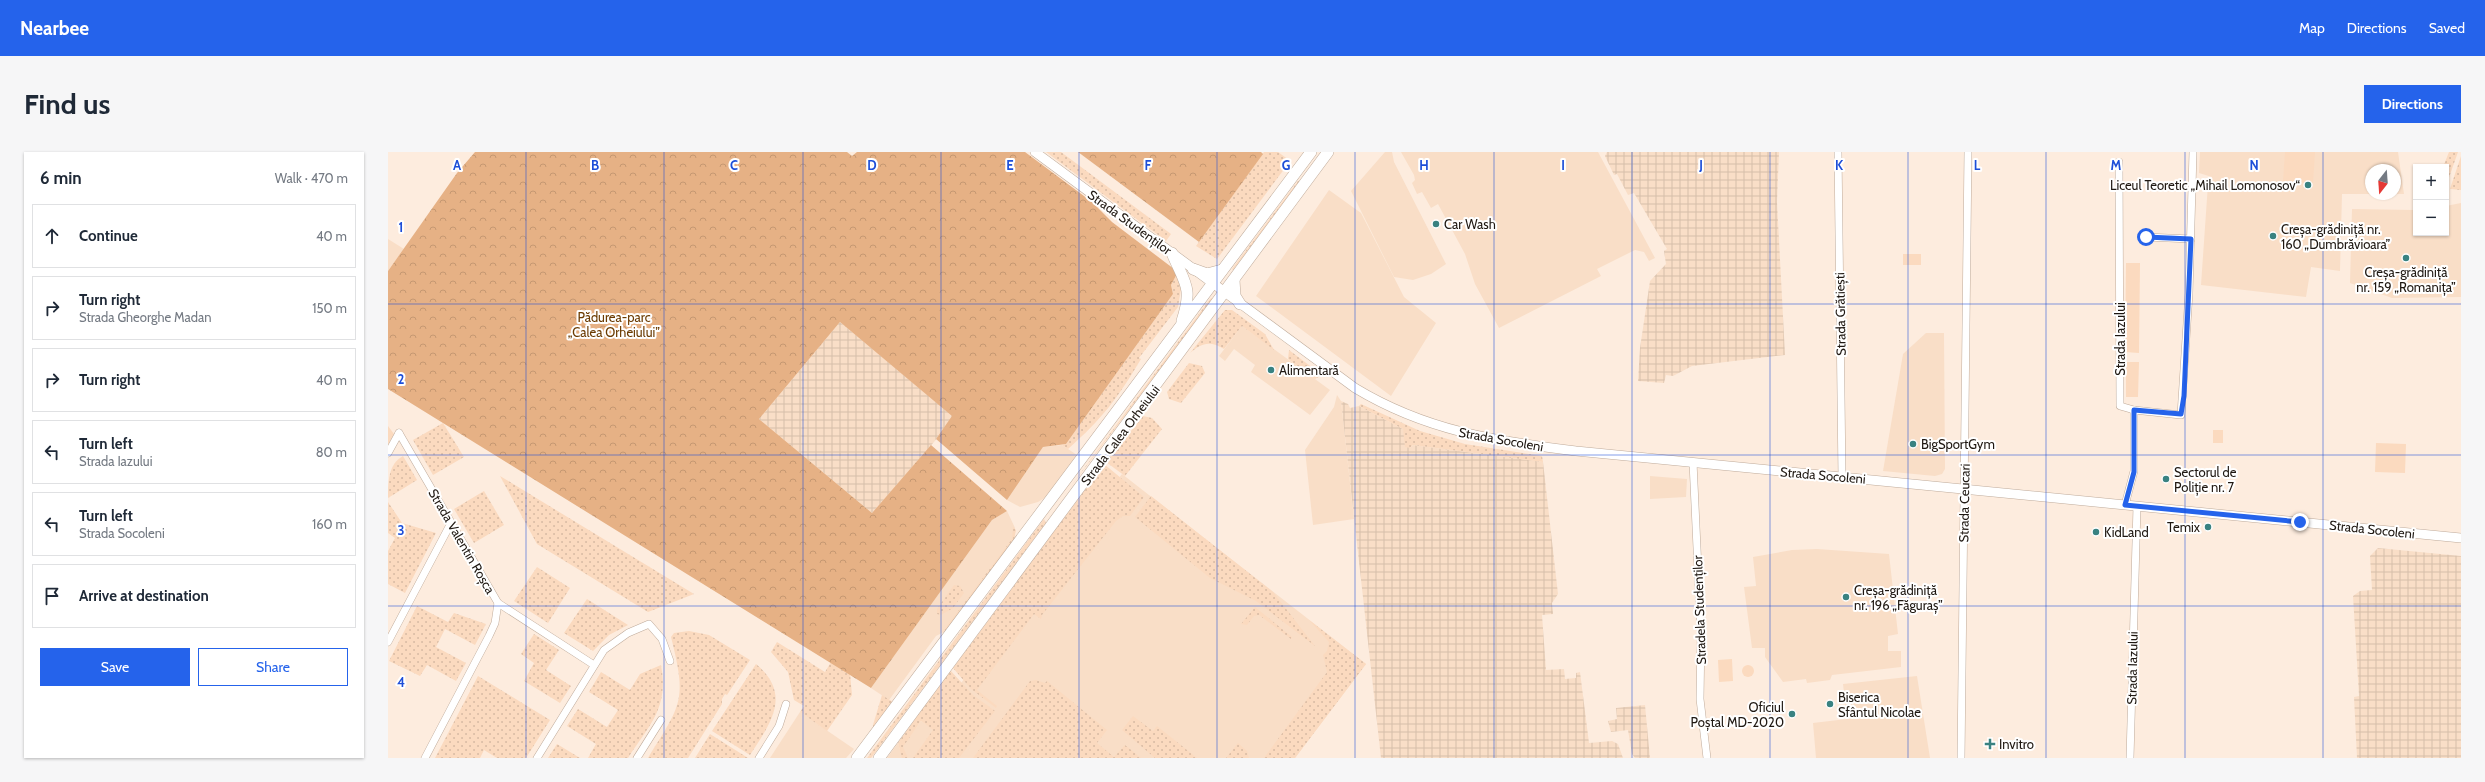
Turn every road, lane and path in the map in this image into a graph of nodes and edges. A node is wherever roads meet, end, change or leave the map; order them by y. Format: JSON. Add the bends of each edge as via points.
{"nodes":[{"id":1,"x":1034,"y":152,"type":"edge"},
{"id":2,"x":1311,"y":152,"type":"edge"},
{"id":3,"x":1328,"y":152,"type":"edge"},
{"id":4,"x":1838,"y":152,"type":"edge"},
{"id":5,"x":1968,"y":152,"type":"edge"},
{"id":6,"x":2193,"y":152,"type":"edge"},
{"id":7,"x":2119,"y":162,"type":"dead end"},
{"id":8,"x":2146,"y":237,"type":"dead end"},
{"id":9,"x":2191,"y":239,"type":"junction"},
{"id":10,"x":1172,"y":253,"type":"junction"},
{"id":11,"x":1193,"y":269,"type":"junction"},
{"id":12,"x":1222,"y":270,"type":"junction"},
{"id":13,"x":1234,"y":280,"type":"junction"},
{"id":14,"x":1212,"y":284,"type":"junction"},
{"id":15,"x":1225,"y":293,"type":"junction"},
{"id":16,"x":1240,"y":304,"type":"junction"},
{"id":17,"x":1178,"y":331,"type":"junction"},
{"id":18,"x":2134,"y":410,"type":"junction"},
{"id":19,"x":388,"y":453,"type":"edge"},
{"id":20,"x":1693,"y":462,"type":"junction"},
{"id":21,"x":1842,"y":477,"type":"junction"},
{"id":22,"x":1965,"y":489,"type":"junction"},
{"id":23,"x":2125,"y":505,"type":"junction"},
{"id":24,"x":1046,"y":506,"type":"junction"},
{"id":25,"x":2137,"y":506,"type":"junction"},
{"id":26,"x":1060,"y":516,"type":"junction"},
{"id":27,"x":451,"y":523,"type":"junction"},
{"id":28,"x":2461,"y":538,"type":"edge"},
{"id":29,"x":498,"y":603,"type":"junction"},
{"id":30,"x":388,"y":642,"type":"edge"},
{"id":31,"x":670,"y":661,"type":"dead end"},
{"id":32,"x":594,"y":665,"type":"junction"},
{"id":33,"x":786,"y":704,"type":"dead end"},
{"id":34,"x":661,"y":720,"type":"dead end"},
{"id":35,"x":425,"y":758,"type":"edge"},
{"id":36,"x":537,"y":758,"type":"edge"},
{"id":37,"x":637,"y":758,"type":"edge"},
{"id":38,"x":759,"y":758,"type":"edge"},
{"id":39,"x":857,"y":758,"type":"edge"},
{"id":40,"x":879,"y":758,"type":"edge"},
{"id":41,"x":1707,"y":758,"type":"edge"},
{"id":42,"x":1961,"y":758,"type":"edge"},
{"id":43,"x":2130,"y":758,"type":"edge"}],
"edges":[{"from":1,"to":10,"type":"main road","name":"Strada Studenților"},
{"from":2,"to":12,"type":"highway","name":"Strada Calea Orheiului"},
{"from":3,"to":13,"type":"highway","name":"Strada Calea Orheiului"},
{"from":4,"to":21,"type":"street","name":"Strada Grătiești"},
{"from":5,"to":22,"type":"street","name":"Strada Ceucari"},
{"from":6,"to":9,"type":"street"},
{"from":7,"to":18,"type":"street","name":"Strada Iazului","via":[[2120,406]]},
{"from":8,"to":9,"type":"street"},
{"from":9,"to":18,"type":"street","via":[[2181,414]]},
{"from":10,"to":11,"type":"main road","name":"Strada Studenților"},
{"from":10,"to":17,"type":"highway","via":[[1188,293]]},
{"from":11,"to":12,"type":"highway","via":[[1207,274]]},
{"from":11,"to":14,"type":"main road","name":"Strada Studenților"},
{"from":12,"to":14,"type":"highway","name":"Strada Calea Orheiului"},
{"from":13,"to":15,"type":"highway","name":"Strada Calea Orheiului"},
{"from":13,"to":16,"type":"highway","via":[[1235,296]]},
{"from":14,"to":15,"type":"main road","name":"Strada Studenților"},
{"from":14,"to":17,"type":"highway","name":"Strada Calea Orheiului"},
{"from":15,"to":16,"type":"main road","name":"Strada Socoleni"},
{"from":15,"to":26,"type":"highway","name":"Strada Calea Orheiului"},
{"from":16,"to":20,"type":"main road","name":"Strada Socoleni","via":[[1354,388],[1389,407],[1425,422],[1464,434],[1516,444]]},
{"from":17,"to":24,"type":"highway","name":"Strada Calea Orheiului"},
{"from":18,"to":23,"type":"street","via":[[2134,472]]},
{"from":19,"to":27,"type":"street","name":"Strada Valentin Roșca","via":[[399,433]]},
{"from":20,"to":21,"type":"main road","name":"Strada Socoleni"},
{"from":20,"to":41,"type":"street","name":"Stradela Studenților","via":[[1701,634],[1700,699]]},
{"from":21,"to":22,"type":"main road","name":"Strada Socoleni"},
{"from":22,"to":23,"type":"main road","name":"Strada Socoleni"},
{"from":22,"to":42,"type":"street","name":"Strada Ceucari"},
{"from":23,"to":25,"type":"main road","name":"Strada Socoleni"},
{"from":24,"to":26,"type":"highway"},
{"from":24,"to":39,"type":"highway","name":"Strada Calea Orheiului"},
{"from":25,"to":28,"type":"main road","name":"Strada Socoleni"},
{"from":25,"to":43,"type":"street","name":"Strada Iazului"},
{"from":26,"to":40,"type":"highway","name":"Strada Calea Orheiului"},
{"from":27,"to":29,"type":"street","name":"Strada Valentin Roșca"},
{"from":27,"to":30,"type":"street"},
{"from":29,"to":32,"type":"street"},
{"from":29,"to":35,"type":"street","name":"Strada Valentin Roșca","via":[[495,623],[489,636]]},
{"from":31,"to":32,"type":"street","via":[[662,639],[648,624],[613,643],[604,650]]},
{"from":32,"to":36,"type":"street"},
{"from":33,"to":38,"type":"street","via":[[779,726]]},
{"from":34,"to":37,"type":"street"}]}
